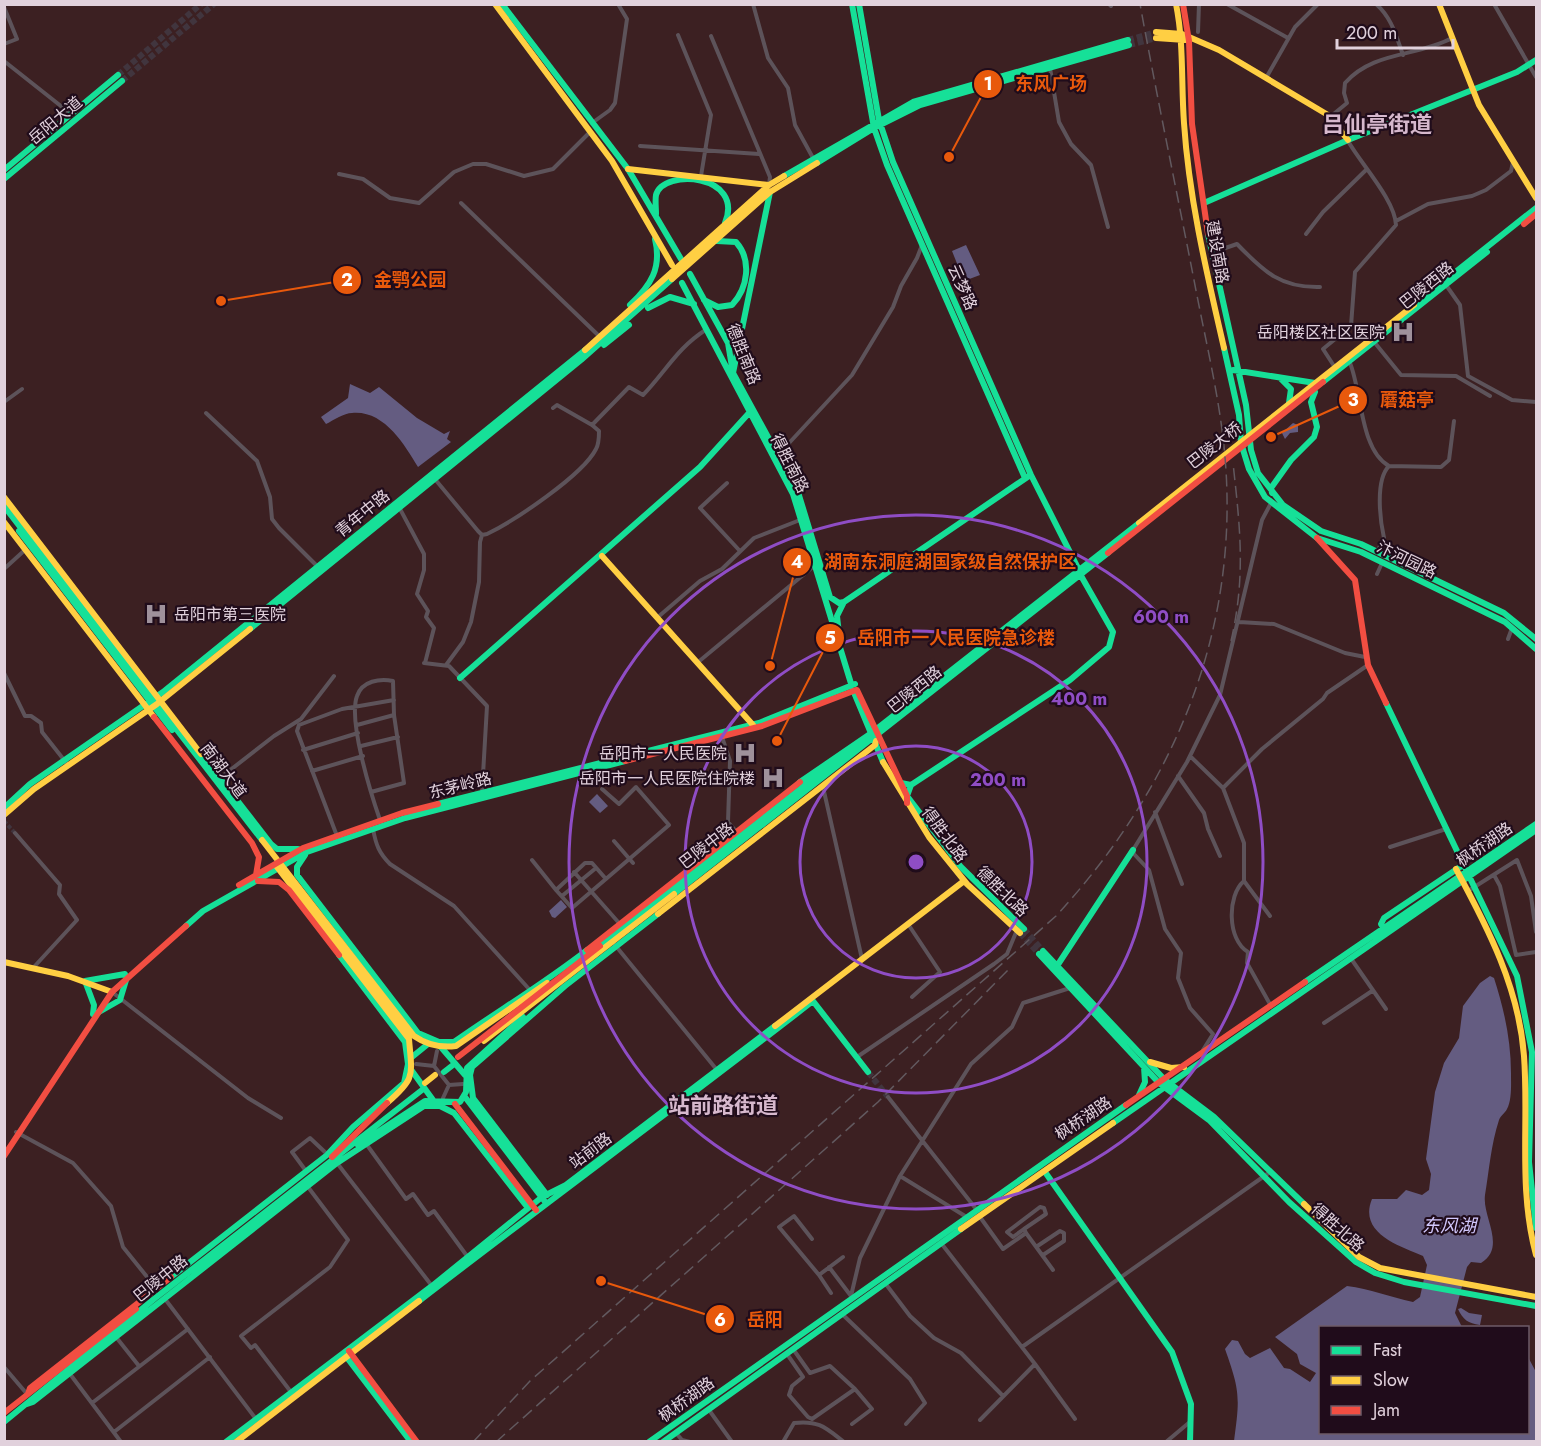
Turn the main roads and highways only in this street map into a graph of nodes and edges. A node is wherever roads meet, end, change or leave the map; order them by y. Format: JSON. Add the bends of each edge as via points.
{"nodes":[{"id":1,"x":495,"y":4,"type":"edge"},
{"id":2,"x":502,"y":4,"type":"edge"},
{"id":3,"x":852,"y":4,"type":"edge"},
{"id":4,"x":859,"y":4,"type":"edge"},
{"id":5,"x":1176,"y":4,"type":"edge"},
{"id":6,"x":1183,"y":4,"type":"edge"},
{"id":7,"x":1439,"y":4,"type":"edge"},
{"id":8,"x":1156,"y":35,"type":"tunnel mouth"},
{"id":9,"x":1186,"y":38,"type":"junction"},
{"id":10,"x":1536,"y":60,"type":"edge"},
{"id":11,"x":1473,"y":90,"type":"junction"},
{"id":12,"x":877,"y":124,"type":"junction"},
{"id":13,"x":1348,"y":141,"type":"junction"},
{"id":14,"x":628,"y":169,"type":"junction"},
{"id":15,"x":4,"y":170,"type":"edge"},
{"id":16,"x":4,"y":179,"type":"edge"},
{"id":17,"x":769,"y":189,"type":"junction"},
{"id":18,"x":1536,"y":198,"type":"edge"},
{"id":19,"x":1204,"y":203,"type":"junction"},
{"id":20,"x":1536,"y":208,"type":"edge"},
{"id":21,"x":1536,"y":214,"type":"edge"},
{"id":22,"x":658,"y":220,"type":"junction"},
{"id":23,"x":724,"y":225,"type":"junction"},
{"id":24,"x":654,"y":233,"type":"junction"},
{"id":25,"x":717,"y":241,"type":"junction"},
{"id":26,"x":681,"y":260,"type":"dead end"},
{"id":27,"x":672,"y":265,"type":"dead end"},
{"id":28,"x":690,"y":274,"type":"dead end"},
{"id":29,"x":682,"y":283,"type":"dead end"},
{"id":30,"x":704,"y":300,"type":"junction"},
{"id":31,"x":694,"y":304,"type":"junction"},
{"id":32,"x":581,"y":357,"type":"junction"},
{"id":33,"x":1236,"y":369,"type":"junction"},
{"id":34,"x":1228,"y":370,"type":"junction"},
{"id":35,"x":733,"y":374,"type":"junction"},
{"id":36,"x":1278,"y":376,"type":"junction"},
{"id":37,"x":1317,"y":385,"type":"junction"},
{"id":38,"x":1305,"y":395,"type":"joint"},
{"id":39,"x":1290,"y":405,"type":"junction"},
{"id":40,"x":749,"y":413,"type":"junction"},
{"id":41,"x":1318,"y":423,"type":"junction"},
{"id":42,"x":1028,"y":477,"type":"junction"},
{"id":43,"x":1273,"y":494,"type":"junction"},
{"id":44,"x":1265,"y":496,"type":"joint"},
{"id":45,"x":4,"y":497,"type":"edge"},
{"id":46,"x":4,"y":506,"type":"edge"},
{"id":47,"x":4,"y":513,"type":"edge"},
{"id":48,"x":4,"y":522,"type":"edge"},
{"id":49,"x":1141,"y":523,"type":"joint"},
{"id":50,"x":1317,"y":538,"type":"junction"},
{"id":51,"x":602,"y":556,"type":"junction"},
{"id":52,"x":319,"y":568,"type":"junction"},
{"id":53,"x":1079,"y":571,"type":"junction"},
{"id":54,"x":844,"y":603,"type":"junction"},
{"id":55,"x":1536,"y":639,"type":"edge"},
{"id":56,"x":1536,"y":649,"type":"edge"},
{"id":57,"x":460,"y":678,"type":"road end"},
{"id":58,"x":854,"y":687,"type":"junction"},
{"id":59,"x":154,"y":702,"type":"junction"},
{"id":60,"x":754,"y":726,"type":"junction"},
{"id":61,"x":873,"y":737,"type":"junction"},
{"id":62,"x":862,"y":754,"type":"junction"},
{"id":63,"x":879,"y":754,"type":"junction"},
{"id":64,"x":66,"y":763,"type":"junction"},
{"id":65,"x":892,"y":778,"type":"junction"},
{"id":66,"x":900,"y":782,"type":"junction"},
{"id":67,"x":911,"y":785,"type":"junction"},
{"id":68,"x":908,"y":796,"type":"junction"},
{"id":69,"x":907,"y":804,"type":"junction"},
{"id":70,"x":4,"y":808,"type":"edge"},
{"id":71,"x":4,"y":815,"type":"edge"},
{"id":72,"x":1536,"y":824,"type":"edge"},
{"id":73,"x":1536,"y":830,"type":"edge"},
{"id":74,"x":305,"y":850,"type":"junction"},
{"id":75,"x":1133,"y":850,"type":"road end"},
{"id":76,"x":1463,"y":865,"type":"junction"},
{"id":77,"x":278,"y":866,"type":"junction"},
{"id":78,"x":1456,"y":869,"type":"junction"},
{"id":79,"x":256,"y":875,"type":"junction"},
{"id":80,"x":700,"y":875,"type":"junction"},
{"id":81,"x":708,"y":875,"type":"junction"},
{"id":82,"x":968,"y":881,"type":"junction"},
{"id":83,"x":252,"y":883,"type":"junction"},
{"id":84,"x":1471,"y":889,"type":"junction"},
{"id":85,"x":684,"y":894,"type":"junction"},
{"id":86,"x":673,"y":896,"type":"junction"},
{"id":87,"x":621,"y":925,"type":"junction"},
{"id":88,"x":1385,"y":930,"type":"junction"},
{"id":89,"x":1020,"y":931,"type":"tunnel mouth"},
{"id":90,"x":615,"y":945,"type":"junction"},
{"id":91,"x":1356,"y":953,"type":"junction"},
{"id":92,"x":4,"y":962,"type":"edge"},
{"id":93,"x":356,"y":966,"type":"junction"},
{"id":94,"x":1057,"y":966,"type":"junction"},
{"id":95,"x":126,"y":975,"type":"junction"},
{"id":96,"x":561,"y":980,"type":"junction"},
{"id":97,"x":85,"y":981,"type":"junction"},
{"id":98,"x":110,"y":991,"type":"junction"},
{"id":99,"x":813,"y":1001,"type":"junction"},
{"id":100,"x":96,"y":1013,"type":"junction"},
{"id":101,"x":428,"y":1044,"type":"junction"},
{"id":102,"x":438,"y":1049,"type":"junction"},
{"id":103,"x":412,"y":1057,"type":"junction"},
{"id":104,"x":458,"y":1058,"type":"dead end"},
{"id":105,"x":452,"y":1063,"type":"dead end"},
{"id":106,"x":1146,"y":1064,"type":"junction"},
{"id":107,"x":1184,"y":1067,"type":"junction"},
{"id":108,"x":412,"y":1071,"type":"junction"},
{"id":109,"x":443,"y":1071,"type":"dead end"},
{"id":110,"x":868,"y":1071,"type":"tunnel mouth"},
{"id":111,"x":465,"y":1075,"type":"junction"},
{"id":112,"x":436,"y":1077,"type":"dead end"},
{"id":113,"x":1165,"y":1084,"type":"junction"},
{"id":114,"x":465,"y":1097,"type":"junction"},
{"id":115,"x":1136,"y":1098,"type":"junction"},
{"id":116,"x":433,"y":1100,"type":"junction"},
{"id":117,"x":454,"y":1104,"type":"junction"},
{"id":118,"x":17,"y":1132,"type":"junction"},
{"id":119,"x":4,"y":1149,"type":"edge"},
{"id":120,"x":4,"y":1156,"type":"edge"},
{"id":121,"x":333,"y":1158,"type":"junction"},
{"id":122,"x":1045,"y":1172,"type":"junction"},
{"id":123,"x":1266,"y":1174,"type":"junction"},
{"id":124,"x":545,"y":1198,"type":"junction"},
{"id":125,"x":532,"y":1208,"type":"junction"},
{"id":126,"x":1536,"y":1228,"type":"edge"},
{"id":127,"x":1536,"y":1255,"type":"edge"},
{"id":128,"x":1536,"y":1297,"type":"edge"},
{"id":129,"x":1536,"y":1306,"type":"edge"},
{"id":130,"x":347,"y":1353,"type":"junction"},
{"id":131,"x":27,"y":1395,"type":"junction"},
{"id":132,"x":27,"y":1404,"type":"junction"},
{"id":133,"x":4,"y":1413,"type":"edge"},
{"id":134,"x":4,"y":1422,"type":"edge"},
{"id":135,"x":238,"y":1441,"type":"edge"},
{"id":136,"x":226,"y":1442,"type":"edge"},
{"id":137,"x":411,"y":1442,"type":"edge"},
{"id":138,"x":417,"y":1442,"type":"edge"},
{"id":139,"x":649,"y":1442,"type":"edge"},
{"id":140,"x":663,"y":1442,"type":"edge"},
{"id":141,"x":1190,"y":1442,"type":"edge"}],
"edges":[{"from":1,"to":24,"type":"main road","via":[[591,131]]},
{"from":2,"to":14,"type":"main road"},
{"from":3,"to":12,"type":"main road"},
{"from":4,"to":12,"type":"main road","name":"云梦路"},
{"from":5,"to":9,"type":"main road","name":"建设南路"},
{"from":6,"to":9,"type":"main road","name":"建设南路"},
{"from":7,"to":11,"type":"main road"},
{"from":8,"to":9,"type":"main road"},
{"from":9,"to":13,"type":"main road","via":[[1219,50],[1330,117]]},
{"from":9,"to":19,"type":"main road","name":"建设南路","via":[[1192,124]]},
{"from":9,"to":34,"type":"main road","name":"建设南路","via":[[1184,123],[1189,166],[1203,256]]},
{"from":10,"to":11,"type":"main road"},
{"from":11,"to":13,"type":"main road"},
{"from":11,"to":18,"type":"main road"},
{"from":12,"to":12,"type":"main road","via":[[920,105],[1128,43],[914,102]]},
{"from":12,"to":17,"type":"main road"},
{"from":12,"to":17,"type":"main road"},
{"from":12,"to":42,"type":"main road","name":"云梦路"},
{"from":12,"to":42,"type":"main road","via":[[887,165]]},
{"from":13,"to":19,"type":"main road"},
{"from":14,"to":17,"type":"main road","via":[[701,176]]},
{"from":14,"to":22,"type":"main road"},
{"from":15,"to":16,"type":"main road","name":"岳阳大道","via":[[120,78]]},
{"from":17,"to":23,"type":"main road","name":"青年中路"},
{"from":17,"to":25,"type":"main road","name":"青年中路"},
{"from":17,"to":35,"type":"main road"},
{"from":19,"to":33,"type":"main road","name":"建设南路"},
{"from":20,"to":37,"type":"main road","name":"巴陵西路","via":[[1334,366]]},
{"from":21,"to":37,"type":"main road","name":"巴陵西路"},
{"from":22,"to":23,"type":"main road","via":[[654,208],[656,194],[663,184],[677,179],[719,187],[729,206]]},
{"from":22,"to":26,"type":"main road"},
{"from":23,"to":32,"type":"main road","name":"青年中路"},
{"from":24,"to":27,"type":"main road"},
{"from":24,"to":32,"type":"main road","via":[[659,260],[652,283],[598,334]]},
{"from":25,"to":30,"type":"main road","via":[[736,242],[743,248],[747,259],[740,296],[735,303],[721,308]]},
{"from":25,"to":32,"type":"main road","name":"青年中路"},
{"from":28,"to":30,"type":"main road","name":"德胜南路"},
{"from":29,"to":31,"type":"main road","name":"得胜南路"},
{"from":30,"to":35,"type":"main road","name":"德胜南路","via":[[728,343]]},
{"from":31,"to":32,"type":"main road","via":[[678,296],[664,297]]},
{"from":31,"to":40,"type":"main road","name":"得胜南路"},
{"from":32,"to":52,"type":"main road","name":"青年中路"},
{"from":32,"to":52,"type":"main road","name":"青年中路"},
{"from":33,"to":34,"type":"main road"},
{"from":33,"to":36,"type":"main road"},
{"from":33,"to":43,"type":"main road","name":"建设南路","via":[[1246,405],[1251,450],[1258,473]]},
{"from":34,"to":44,"type":"main road","name":"建设南路","via":[[1241,443],[1249,468]]},
{"from":35,"to":54,"type":"main road","name":"德胜南路","via":[[798,492],[830,597]]},
{"from":36,"to":37,"type":"main road"},
{"from":36,"to":39,"type":"main road","via":[[1291,389]]},
{"from":37,"to":38,"type":"main road","name":"巴陵西路"},
{"from":37,"to":41,"type":"main road","via":[[1310,407]]},
{"from":38,"to":39,"type":"main road","name":"巴陵大桥"},
{"from":39,"to":41,"type":"main road","via":[[1304,406]]},
{"from":39,"to":49,"type":"main road","name":"巴陵大桥"},
{"from":40,"to":51,"type":"main road","via":[[700,467]]},
{"from":40,"to":58,"type":"main road","name":"得胜南路","via":[[793,494]]},
{"from":41,"to":43,"type":"main road","via":[[1309,444],[1292,459],[1271,488]]},
{"from":42,"to":53,"type":"main road","name":"云梦路"},
{"from":42,"to":54,"type":"main road"},
{"from":43,"to":55,"type":"main road","name":"汴河园路","via":[[1321,531],[1377,552],[1504,614]]},
{"from":44,"to":50,"type":"main road","name":"汴河园路"},
{"from":45,"to":59,"type":"main road"},
{"from":46,"to":59,"type":"main road","name":"南湖大道"},
{"from":47,"to":59,"type":"main road","name":"南湖大道"},
{"from":48,"to":59,"type":"main road"},
{"from":49,"to":53,"type":"main road","name":"巴陵西路"},
{"from":50,"to":56,"type":"main road","name":"汴河园路","via":[[1382,563],[1512,627]]},
{"from":50,"to":76,"type":"main road","via":[[1357,585],[1368,665]]},
{"from":51,"to":57,"type":"main road"},
{"from":51,"to":60,"type":"main road"},
{"from":52,"to":59,"type":"main road","name":"青年中路"},
{"from":53,"to":61,"type":"main road","name":"巴陵西路"},
{"from":53,"to":67,"type":"main road","name":"云梦路","via":[[1113,632],[1109,647],[1049,696]]},
{"from":54,"to":58,"type":"main road","name":"得胜南路","via":[[837,626]]},
{"from":58,"to":60,"type":"main road","name":"东茅岭路"},
{"from":58,"to":61,"type":"main road","name":"得胜南路"},
{"from":59,"to":64,"type":"main road","name":"青年中路"},
{"from":59,"to":74,"type":"main road","via":[[271,844],[277,849]]},
{"from":59,"to":77,"type":"main road","name":"南湖大道"},
{"from":59,"to":79,"type":"main road","via":[[252,843],[259,857]]},
{"from":60,"to":74,"type":"main road","name":"东茅岭路","via":[[405,818]]},
{"from":60,"to":74,"type":"main road","name":"东茅岭路","via":[[402,813]]},
{"from":61,"to":62,"type":"main road"},
{"from":61,"to":63,"type":"main road","name":"得胜北路"},
{"from":61,"to":66,"type":"main road","name":"得胜南路"},
{"from":61,"to":80,"type":"main road","name":"巴陵中路"},
{"from":61,"to":87,"type":"main road","name":"巴陵中路"},
{"from":62,"to":63,"type":"main road"},
{"from":62,"to":81,"type":"main road"},
{"from":63,"to":65,"type":"main road","name":"得胜北路"},
{"from":64,"to":70,"type":"main road","name":"青年中路","via":[[30,784]]},
{"from":64,"to":71,"type":"main road","name":"青年中路"},
{"from":65,"to":66,"type":"main road"},
{"from":65,"to":69,"type":"main road","name":"得胜北路"},
{"from":66,"to":67,"type":"main road"},
{"from":66,"to":68,"type":"main road","name":"得胜南路"},
{"from":67,"to":68,"type":"main road"},
{"from":68,"to":69,"type":"main road"},
{"from":68,"to":82,"type":"main road","name":"德胜北路"},
{"from":69,"to":82,"type":"main road","name":"得胜北路","via":[[929,837]]},
{"from":72,"to":88,"type":"main road","name":"枫桥湖路"},
{"from":73,"to":91,"type":"main road","name":"枫桥湖路"},
{"from":74,"to":77,"type":"main road","name":"东茅岭路"},
{"from":74,"to":87,"type":"main road","via":[[297,875],[418,1033],[439,1041],[454,1042]]},
{"from":75,"to":94,"type":"main road"},
{"from":76,"to":78,"type":"main road"},
{"from":76,"to":84,"type":"main road"},
{"from":77,"to":79,"type":"main road","name":"东茅岭路"},
{"from":77,"to":83,"type":"main road","name":"东茅岭路"},
{"from":77,"to":93,"type":"main road","name":"南湖大道"},
{"from":78,"to":84,"type":"main road"},
{"from":78,"to":88,"type":"main road","via":[[1384,918],[1381,924]]},
{"from":79,"to":95,"type":"main road","name":"东茅岭路","via":[[202,909]]},
{"from":80,"to":81,"type":"main road"},
{"from":80,"to":86,"type":"main road","name":"巴陵中路"},
{"from":81,"to":85,"type":"main road"},
{"from":82,"to":89,"type":"main road","name":"德胜北路"},
{"from":82,"to":99,"type":"main road","name":"站前路"},
{"from":82,"to":124,"type":"main road","name":"站前路"},
{"from":83,"to":95,"type":"main road","name":"东茅岭路","via":[[203,912]]},
{"from":83,"to":121,"type":"main road","via":[[274,881],[289,890],[405,1042],[408,1064],[404,1083],[353,1127]]},
{"from":84,"to":126,"type":"main road","via":[[1511,960],[1528,1022],[1532,1054],[1530,1174]]},
{"from":84,"to":127,"type":"main road","via":[[1503,958],[1518,1009],[1525,1084],[1523,1193]]},
{"from":85,"to":86,"type":"main road"},
{"from":85,"to":90,"type":"main road"},
{"from":86,"to":90,"type":"main road","name":"巴陵中路"},
{"from":87,"to":96,"type":"main road","name":"巴陵中路"},
{"from":88,"to":91,"type":"main road","name":"枫桥湖路"},
{"from":90,"to":96,"type":"main road","name":"巴陵中路"},
{"from":90,"to":124,"type":"main road","via":[[471,1071],[473,1098]]},
{"from":91,"to":107,"type":"main road","name":"枫桥湖路"},
{"from":91,"to":113,"type":"main road","name":"枫桥湖路","via":[[1352,960]]},
{"from":92,"to":97,"type":"main road"},
{"from":93,"to":101,"type":"main road","name":"南湖大道","via":[[414,1036]]},
{"from":93,"to":103,"type":"main road","via":[[409,1039]]},
{"from":94,"to":106,"type":"main road"},
{"from":94,"to":106,"type":"main road","via":[[1041,953]]},
{"from":95,"to":97,"type":"main road"},
{"from":95,"to":98,"type":"main road","name":"东茅岭路"},
{"from":95,"to":100,"type":"main road","via":[[126,995],[114,1008]]},
{"from":96,"to":102,"type":"main road","name":"巴陵中路","via":[[535,989],[456,1046]]},
{"from":96,"to":104,"type":"main road","name":"巴陵中路"},
{"from":96,"to":111,"type":"main road","name":"巴陵中路","via":[[471,1063]]},
{"from":97,"to":98,"type":"main road"},
{"from":97,"to":100,"type":"main road"},
{"from":98,"to":100,"type":"main road","name":"东茅岭路"},
{"from":99,"to":110,"type":"main road"},
{"from":99,"to":124,"type":"main road","name":"站前路","via":[[638,1137]]},
{"from":100,"to":118,"type":"main road","name":"东茅岭路"},
{"from":101,"to":102,"type":"main road","name":"巴陵中路"},
{"from":101,"to":103,"type":"main road"},
{"from":102,"to":111,"type":"main road"},
{"from":103,"to":108,"type":"main road"},
{"from":105,"to":109,"type":"main road"},
{"from":106,"to":107,"type":"main road"},
{"from":106,"to":113,"type":"main road"},
{"from":106,"to":115,"type":"main road","via":[[1145,1082]]},
{"from":107,"to":113,"type":"main road","name":"枫桥湖路"},
{"from":108,"to":116,"type":"main road"},
{"from":108,"to":121,"type":"main road","name":"巴陵中路","via":[[408,1085],[363,1124]]},
{"from":111,"to":114,"type":"main road"},
{"from":112,"to":121,"type":"main road","name":"巴陵中路"},
{"from":113,"to":115,"type":"main road","name":"枫桥湖路"},
{"from":113,"to":122,"type":"main road","name":"枫桥湖路"},
{"from":113,"to":123,"type":"main road","name":"得胜北路"},
{"from":114,"to":117,"type":"main road"},
{"from":114,"to":124,"type":"main road"},
{"from":115,"to":139,"type":"main road","name":"枫桥湖路"},
{"from":116,"to":117,"type":"main road"},
{"from":116,"to":121,"type":"main road","name":"巴陵中路","via":[[420,1103]]},
{"from":117,"to":125,"type":"main road"},
{"from":118,"to":119,"type":"main road"},
{"from":118,"to":120,"type":"main road"},
{"from":121,"to":125,"type":"main road","via":[[367,1145],[424,1106],[447,1108]]},
{"from":121,"to":131,"type":"main road","name":"巴陵中路"},
{"from":121,"to":131,"type":"main road","via":[[306,1171],[30,1388]]},
{"from":121,"to":132,"type":"main road","name":"巴陵中路"},
{"from":121,"to":132,"type":"main road","via":[[308,1186]]},
{"from":122,"to":140,"type":"main road","name":"枫桥湖路"},
{"from":122,"to":141,"type":"main road","via":[[1173,1352],[1188,1389]]},
{"from":123,"to":128,"type":"main road","name":"得胜北路","via":[[1359,1257],[1380,1268]]},
{"from":123,"to":129,"type":"main road","name":"得胜北路","via":[[1289,1202],[1356,1262],[1375,1273],[1470,1296]]},
{"from":124,"to":125,"type":"main road","name":"站前路"},
{"from":125,"to":130,"type":"main road","name":"站前路"},
{"from":125,"to":130,"type":"main road","name":"站前路"},
{"from":130,"to":135,"type":"main road","name":"站前路"},
{"from":130,"to":136,"type":"main road","name":"站前路"},
{"from":130,"to":137,"type":"main road"},
{"from":130,"to":138,"type":"main road"},
{"from":131,"to":133,"type":"main road","name":"巴陵中路"},
{"from":132,"to":134,"type":"main road","name":"巴陵中路"}]}
